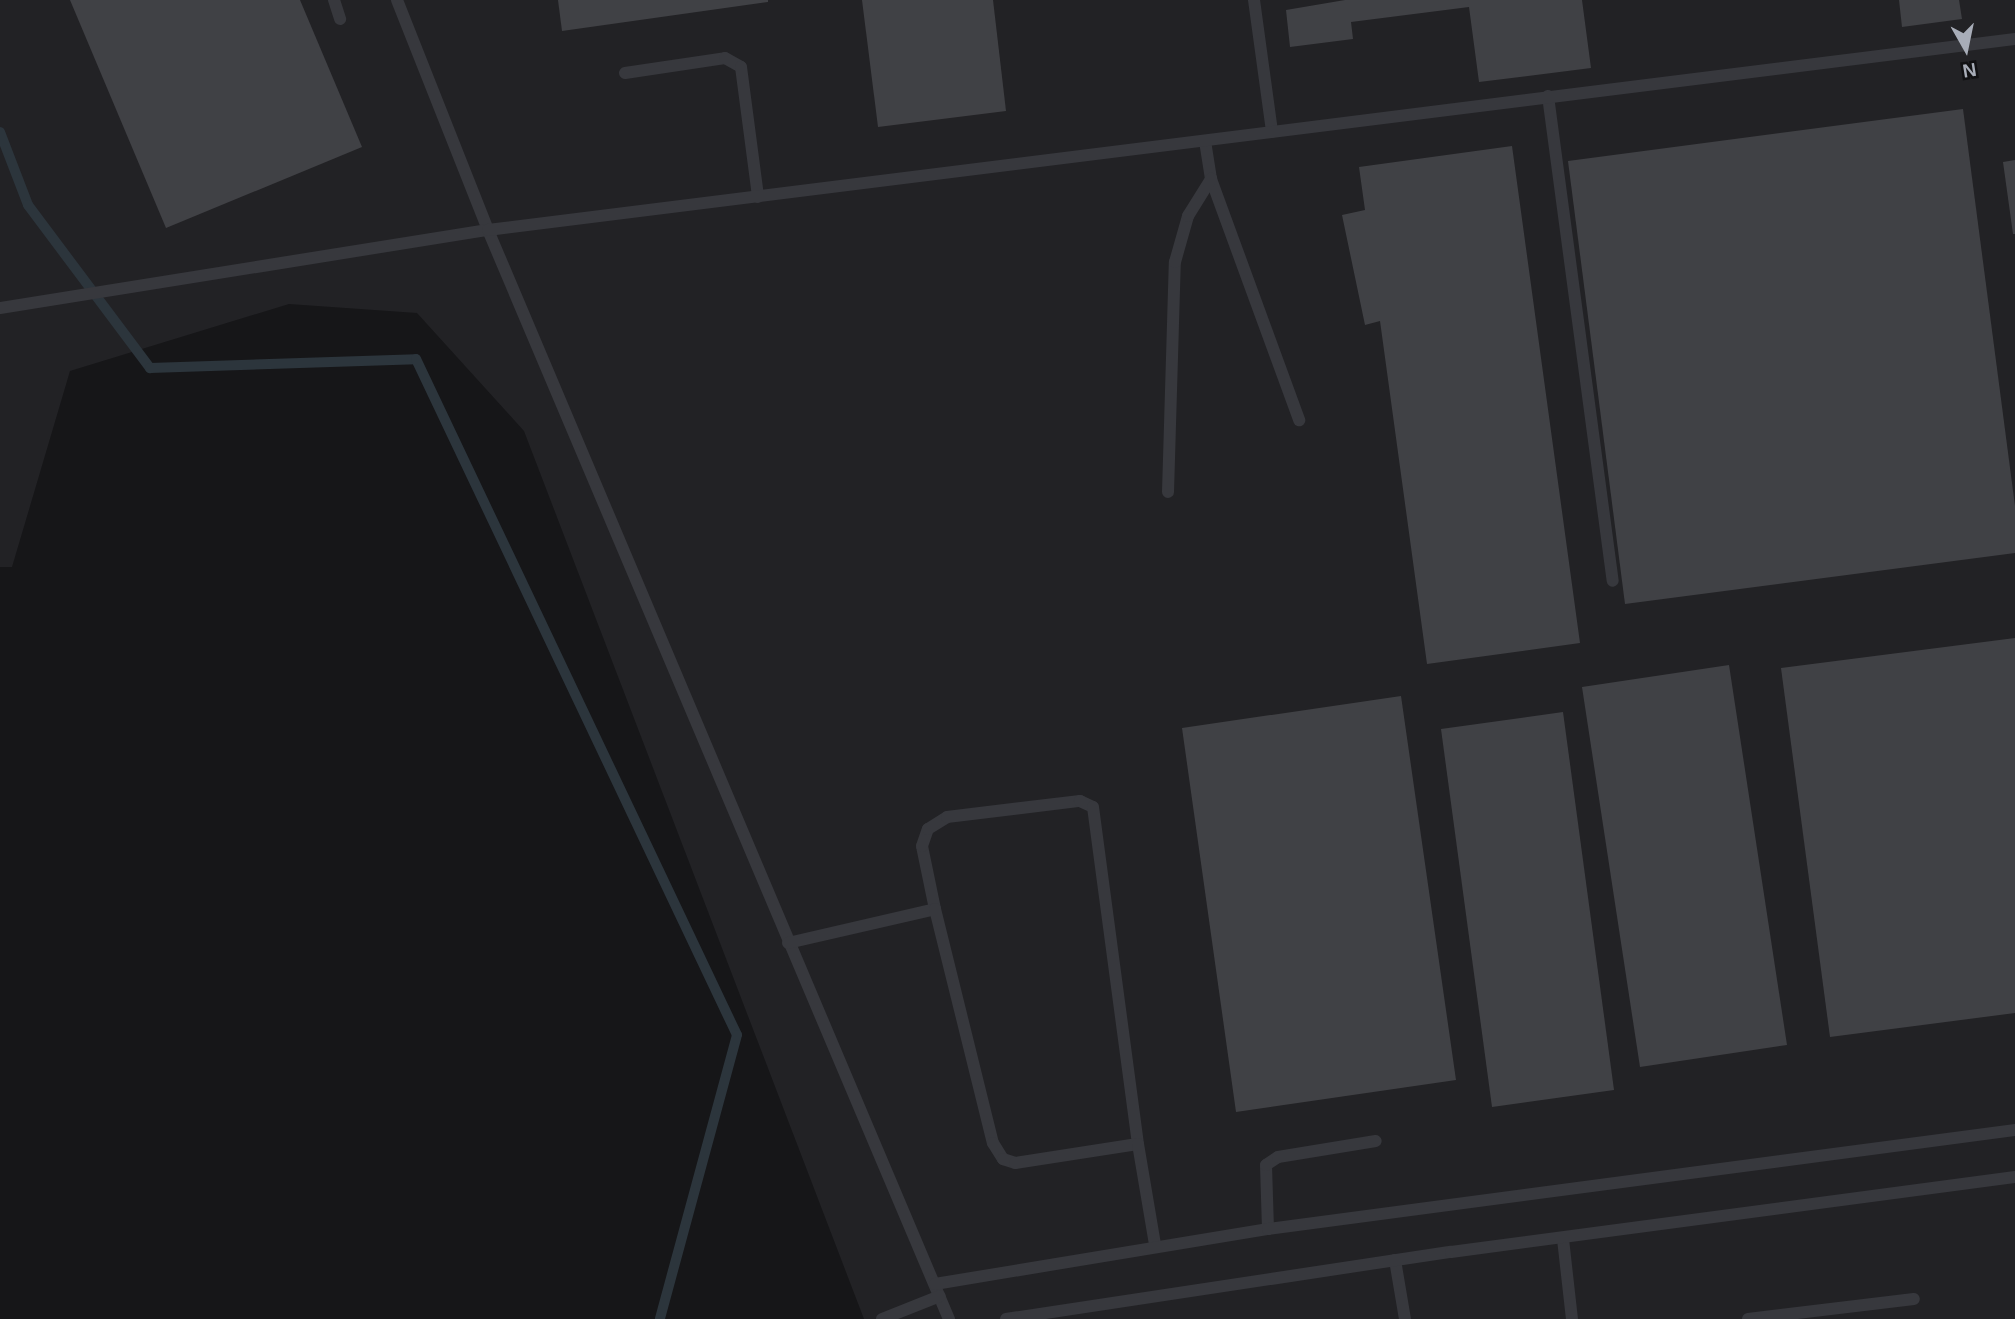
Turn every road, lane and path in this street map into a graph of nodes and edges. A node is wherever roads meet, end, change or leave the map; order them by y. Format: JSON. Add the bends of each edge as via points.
{"nodes":[{"id":1,"x":334,"y":0,"type":"edge"},
{"id":2,"x":397,"y":0,"type":"edge"},
{"id":3,"x":1254,"y":0,"type":"edge"},
{"id":4,"x":340,"y":19,"type":"dead end"},
{"id":5,"x":2015,"y":39,"type":"edge"},
{"id":6,"x":625,"y":73,"type":"dead end"},
{"id":7,"x":1548,"y":96,"type":"junction"},
{"id":8,"x":1272,"y":132,"type":"junction"},
{"id":9,"x":1205,"y":141,"type":"junction"},
{"id":10,"x":1211,"y":179,"type":"junction"},
{"id":11,"x":758,"y":197,"type":"junction"},
{"id":12,"x":488,"y":230,"type":"junction"},
{"id":13,"x":0,"y":308,"type":"edge"},
{"id":14,"x":1299,"y":420,"type":"dead end"},
{"id":15,"x":1168,"y":492,"type":"dead end"},
{"id":16,"x":1613,"y":581,"type":"dead end"},
{"id":17,"x":935,"y":909,"type":"junction"},
{"id":18,"x":788,"y":943,"type":"junction"},
{"id":19,"x":2015,"y":1130,"type":"edge"},
{"id":20,"x":1376,"y":1141,"type":"dead end"},
{"id":21,"x":1138,"y":1144,"type":"junction"},
{"id":22,"x":2015,"y":1177,"type":"edge"},
{"id":23,"x":1268,"y":1229,"type":"junction"},
{"id":24,"x":1563,"y":1239,"type":"junction"},
{"id":25,"x":1155,"y":1245,"type":"junction"},
{"id":26,"x":1395,"y":1260,"type":"junction"},
{"id":27,"x":937,"y":1290,"type":"junction"},
{"id":28,"x":1914,"y":1299,"type":"dead end"},
{"id":29,"x":882,"y":1319,"type":"edge"},
{"id":30,"x":949,"y":1319,"type":"edge"},
{"id":31,"x":1006,"y":1319,"type":"edge"},
{"id":32,"x":1405,"y":1319,"type":"edge"},
{"id":33,"x":1572,"y":1319,"type":"edge"},
{"id":34,"x":1748,"y":1319,"type":"edge"}],
"edges":[{"from":1,"to":4,"type":"lane"},
{"from":2,"to":12,"type":"lane"},
{"from":3,"to":8,"type":"lane"},
{"from":5,"to":7,"type":"lane"},
{"from":6,"to":11,"type":"lane","via":[[725,58],[741,67]]},
{"from":7,"to":8,"type":"lane"},
{"from":7,"to":16,"type":"lane"},
{"from":8,"to":9,"type":"lane"},
{"from":9,"to":10,"type":"lane"},
{"from":9,"to":11,"type":"lane"},
{"from":10,"to":14,"type":"lane"},
{"from":10,"to":15,"type":"lane","via":[[1188,216],[1175,262]]},
{"from":11,"to":12,"type":"lane"},
{"from":12,"to":13,"type":"lane"},
{"from":12,"to":18,"type":"lane"},
{"from":17,"to":18,"type":"lane"},
{"from":17,"to":21,"type":"lane","via":[[993,1143],[1003,1159],[1015,1163]]},
{"from":17,"to":21,"type":"lane","via":[[922,846],[928,828],[947,817],[1080,801],[1093,807]]},
{"from":18,"to":27,"type":"lane"},
{"from":19,"to":23,"type":"lane"},
{"from":20,"to":23,"type":"lane","via":[[1278,1157],[1266,1165]]},
{"from":21,"to":25,"type":"lane"},
{"from":22,"to":24,"type":"lane"},
{"from":23,"to":25,"type":"lane"},
{"from":24,"to":26,"type":"lane"},
{"from":24,"to":33,"type":"lane"},
{"from":25,"to":27,"type":"lane"},
{"from":26,"to":31,"type":"lane"},
{"from":26,"to":32,"type":"lane"},
{"from":27,"to":29,"type":"lane"},
{"from":27,"to":30,"type":"lane"},
{"from":28,"to":34,"type":"lane"}]}
